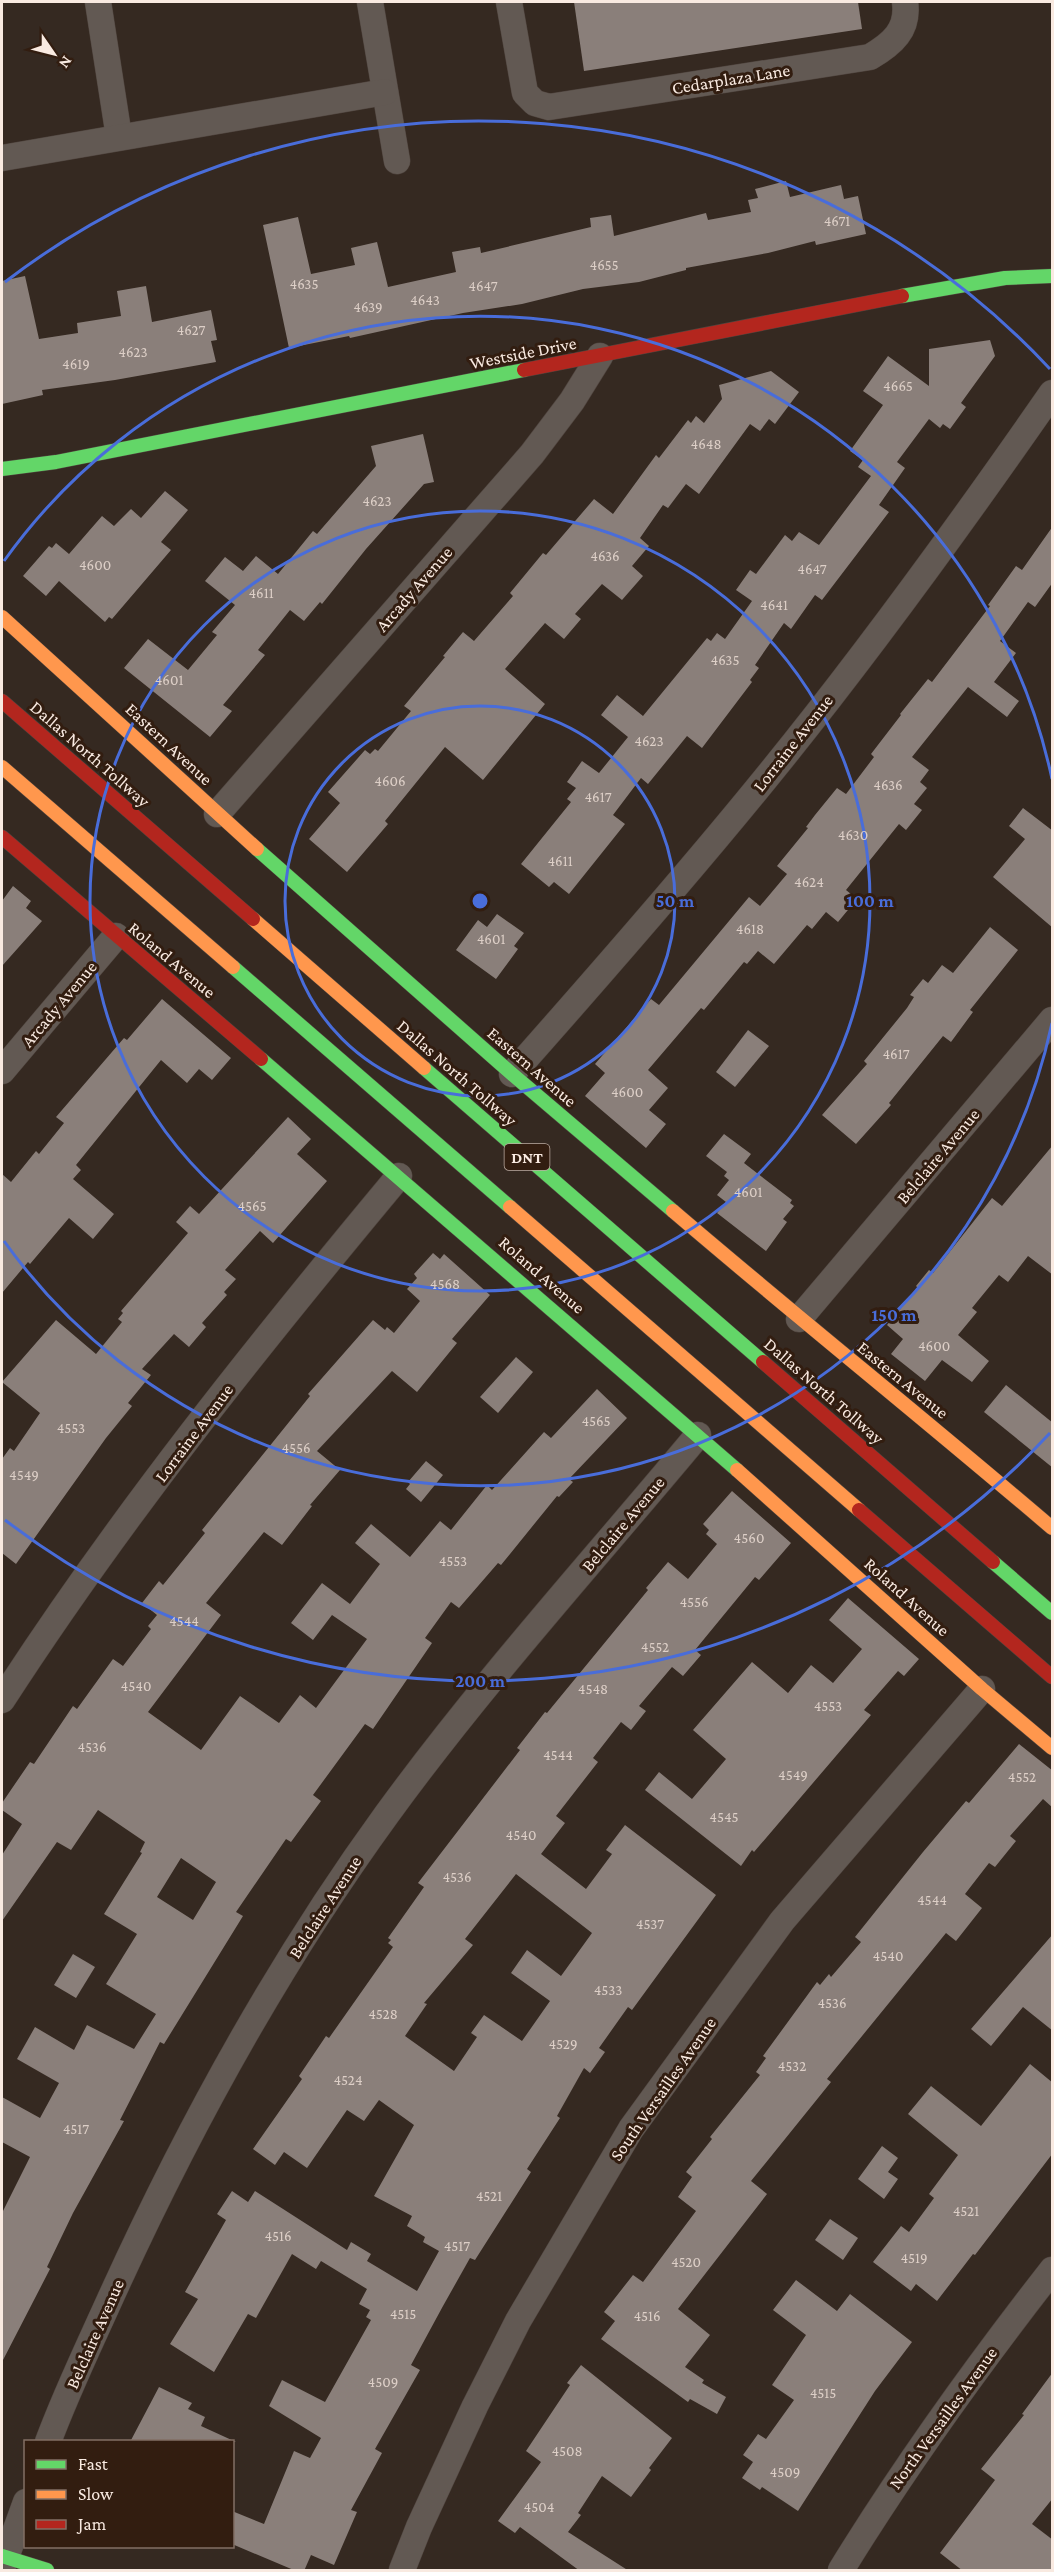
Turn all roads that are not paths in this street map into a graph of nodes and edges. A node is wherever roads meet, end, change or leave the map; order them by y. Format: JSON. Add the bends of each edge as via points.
{"nodes":[{"id":1,"x":98,"y":2,"type":"edge"},
{"id":2,"x":370,"y":2,"type":"edge"},
{"id":3,"x":509,"y":2,"type":"edge"},
{"id":4,"x":905,"y":2,"type":"edge"},
{"id":5,"x":385,"y":92,"type":"junction"},
{"id":6,"x":119,"y":137,"type":"junction"},
{"id":7,"x":2,"y":158,"type":"edge"},
{"id":8,"x":397,"y":160,"type":"dead end"},
{"id":9,"x":1053,"y":276,"type":"edge"},
{"id":10,"x":600,"y":356,"type":"junction"},
{"id":11,"x":1053,"y":393,"type":"edge"},
{"id":12,"x":9,"y":469,"type":"edge"},
{"id":13,"x":2,"y":480,"type":"edge"},
{"id":14,"x":2,"y":617,"type":"edge"},
{"id":15,"x":2,"y":701,"type":"edge"},
{"id":16,"x":2,"y":766,"type":"edge"},
{"id":17,"x":217,"y":814,"type":"junction"},
{"id":18,"x":2,"y":837,"type":"edge"},
{"id":19,"x":116,"y":936,"type":"junction"},
{"id":20,"x":1053,"y":1020,"type":"edge"},
{"id":21,"x":2,"y":1071,"type":"edge"},
{"id":22,"x":512,"y":1074,"type":"junction"},
{"id":23,"x":399,"y":1176,"type":"junction"},
{"id":24,"x":799,"y":1319,"type":"junction"},
{"id":25,"x":698,"y":1435,"type":"junction"},
{"id":26,"x":1053,"y":1528,"type":"edge"},
{"id":27,"x":1053,"y":1613,"type":"edge"},
{"id":28,"x":1053,"y":1677,"type":"edge"},
{"id":29,"x":982,"y":1689,"type":"junction"},
{"id":30,"x":2,"y":1700,"type":"edge"},
{"id":31,"x":1053,"y":1748,"type":"edge"},
{"id":32,"x":1053,"y":2270,"type":"edge"},
{"id":33,"x":49,"y":2440,"type":"edge"},
{"id":34,"x":24,"y":2507,"type":"edge"},
{"id":35,"x":3,"y":2560,"type":"edge"},
{"id":36,"x":47,"y":2571,"type":"edge"},
{"id":37,"x":402,"y":2571,"type":"edge"},
{"id":38,"x":841,"y":2571,"type":"edge"}],
"edges":[{"from":1,"to":6,"type":"street"},
{"from":2,"to":5,"type":"street"},
{"from":3,"to":4,"type":"street","name":"Cedarplaza Lane","via":[[525,93],[535,103],[549,107],[870,57],[890,46],[903,29]]},
{"from":5,"to":6,"type":"street"},
{"from":5,"to":8,"type":"street"},
{"from":6,"to":7,"type":"street"},
{"from":9,"to":10,"type":"main road","name":"Westside Drive","via":[[1005,278]]},
{"from":10,"to":12,"type":"main road","name":"Westside Drive"},
{"from":10,"to":17,"type":"street","name":"Arcady Avenue","via":[[532,454]]},
{"from":11,"to":22,"type":"street","name":"Lorraine Avenue","via":[[991,482],[766,778],[628,944]]},
{"from":12,"to":13,"type":"main road"},
{"from":14,"to":17,"type":"main road","name":"Eastern Avenue"},
{"from":15,"to":27,"type":"main road","name":"Dallas North Tollway","number":"DNT"},
{"from":16,"to":28,"type":"main road","number":"DNT"},
{"from":17,"to":22,"type":"main road","name":"Eastern Avenue"},
{"from":18,"to":19,"type":"main road","name":"Roland Avenue"},
{"from":19,"to":21,"type":"street","name":"Arcady Avenue"},
{"from":19,"to":23,"type":"main road","name":"Roland Avenue"},
{"from":20,"to":24,"type":"street","name":"Belclaire Avenue"},
{"from":22,"to":24,"type":"main road","name":"Eastern Avenue"},
{"from":23,"to":25,"type":"main road","name":"Roland Avenue"},
{"from":23,"to":30,"type":"street","name":"Lorraine Avenue","via":[[266,1338],[97,1562]]},
{"from":24,"to":26,"type":"main road","name":"Eastern Avenue"},
{"from":25,"to":29,"type":"main road","name":"Roland Avenue"},
{"from":25,"to":33,"type":"street","name":"Belclaire Avenue","via":[[457,1723],[322,1908],[199,2115],[130,2254]]},
{"from":29,"to":31,"type":"main road","name":"Roland Avenue"},
{"from":29,"to":37,"type":"street","name":"South Versailles Avenue","via":[[782,1921],[631,2129],[518,2321],[465,2426]]},
{"from":32,"to":38,"type":"street","name":"North Versailles Avenue","via":[[884,2500]]},
{"from":34,"to":35,"type":"street"},
{"from":35,"to":36,"type":"main road"}]}
